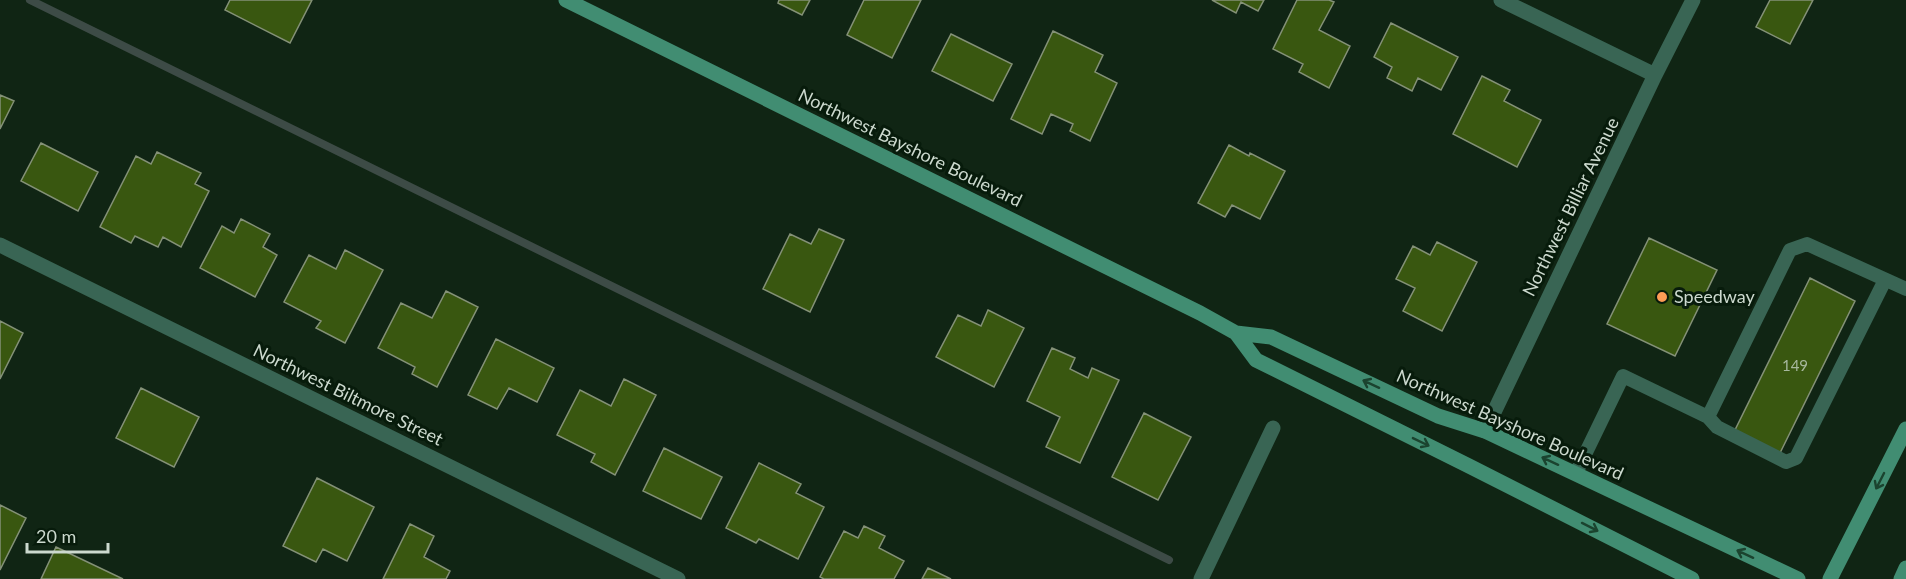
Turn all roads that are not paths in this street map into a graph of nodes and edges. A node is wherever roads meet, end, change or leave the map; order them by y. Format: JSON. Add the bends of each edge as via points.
{"nodes":[{"id":1,"x":566,"y":0,"type":"edge"},
{"id":2,"x":1501,"y":0,"type":"edge"},
{"id":3,"x":1693,"y":0,"type":"edge"},
{"id":4,"x":1655,"y":75,"type":"junction"},
{"id":5,"x":0,"y":245,"type":"edge"},
{"id":6,"x":1885,"y":280,"type":"junction"},
{"id":7,"x":1906,"y":289,"type":"edge"},
{"id":8,"x":1236,"y":333,"type":"junction"},
{"id":9,"x":1708,"y":417,"type":"junction"},
{"id":10,"x":1273,"y":428,"type":"dead end"},
{"id":11,"x":1906,"y":429,"type":"edge"},
{"id":12,"x":1485,"y":431,"type":"junction"},
{"id":13,"x":1576,"y":473,"type":"junction"},
{"id":14,"x":1906,"y":568,"type":"edge"},
{"id":15,"x":678,"y":579,"type":"edge"},
{"id":16,"x":1201,"y":579,"type":"edge"},
{"id":17,"x":1692,"y":579,"type":"edge"},
{"id":18,"x":1798,"y":579,"type":"edge"},
{"id":19,"x":1830,"y":579,"type":"edge"},
{"id":20,"x":1901,"y":579,"type":"edge"}],
"edges":[{"from":1,"to":8,"type":"main road","name":"Northwest Bayshore Boulevard"},
{"from":2,"to":4,"type":"street"},
{"from":3,"to":4,"type":"street","name":"Northwest Billiar Avenue"},
{"from":4,"to":12,"type":"street","name":"Northwest Billiar Avenue"},
{"from":5,"to":15,"type":"street","name":"Northwest Biltmore Street"},
{"from":6,"to":7,"type":"lane"},
{"from":6,"to":9,"type":"lane","via":[[1807,244],[1790,250]]},
{"from":6,"to":9,"type":"lane","via":[[1796,458],[1786,462],[1716,428]]},
{"from":12,"to":8,"type":"main road","name":"Northwest Bayshore Boulevard","one_way":true,"via":[[1438,416],[1271,337]]},
{"from":8,"to":17,"type":"main road","name":"Northwest Bayshore Boulevard","one_way":true,"via":[[1256,360]]},
{"from":9,"to":13,"type":"lane","via":[[1623,376]]},
{"from":10,"to":16,"type":"street"},
{"from":11,"to":19,"type":"main road","one_way":true},
{"from":13,"to":12,"type":"main road","name":"Northwest Bayshore Boulevard","one_way":true},
{"from":18,"to":13,"type":"main road","name":"Northwest Bayshore Boulevard","one_way":true},
{"from":14,"to":20,"type":"main road"}]}
